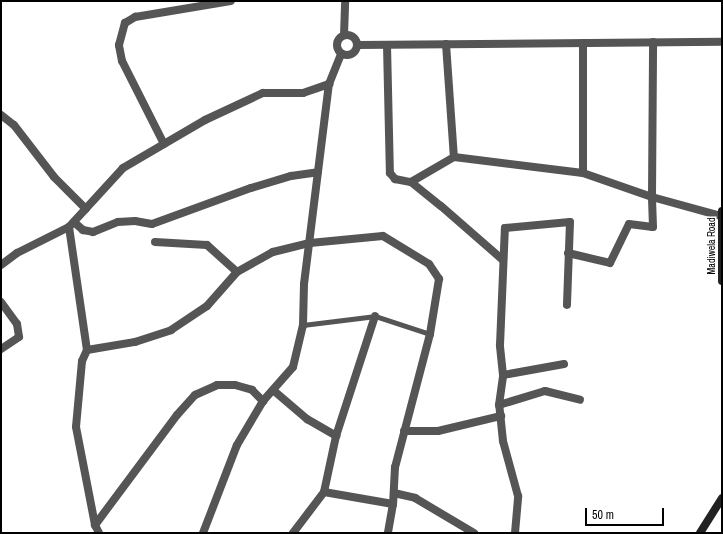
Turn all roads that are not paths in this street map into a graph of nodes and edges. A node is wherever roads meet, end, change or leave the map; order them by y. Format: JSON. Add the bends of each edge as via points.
{"nodes":[{"id":1,"x":231,"y":1,"type":"edge"},
{"id":2,"x":346,"y":1,"type":"edge"},
{"id":3,"x":344,"y":35,"type":"junction"},
{"id":4,"x":583,"y":42,"type":"junction"},
{"id":5,"x":653,"y":42,"type":"junction"},
{"id":6,"x":722,"y":42,"type":"edge"},
{"id":7,"x":446,"y":44,"type":"junction"},
{"id":8,"x":358,"y":45,"type":"junction"},
{"id":9,"x":387,"y":45,"type":"junction"},
{"id":10,"x":341,"y":54,"type":"junction"},
{"id":11,"x":329,"y":84,"type":"junction"},
{"id":12,"x":1,"y":115,"type":"edge"},
{"id":13,"x":164,"y":144,"type":"junction"},
{"id":14,"x":454,"y":157,"type":"junction"},
{"id":15,"x":318,"y":172,"type":"junction"},
{"id":16,"x":583,"y":173,"type":"junction"},
{"id":17,"x":411,"y":182,"type":"junction"},
{"id":18,"x":652,"y":197,"type":"junction"},
{"id":19,"x":86,"y":209,"type":"junction"},
{"id":20,"x":722,"y":213,"type":"edge"},
{"id":21,"x":72,"y":224,"type":"junction"},
{"id":22,"x":155,"y":242,"type":"dead end"},
{"id":23,"x":310,"y":243,"type":"junction"},
{"id":24,"x":568,"y":253,"type":"junction"},
{"id":25,"x":503,"y":260,"type":"junction"},
{"id":26,"x":1,"y":265,"type":"edge"},
{"id":27,"x":237,"y":272,"type":"junction"},
{"id":28,"x":722,"y":281,"type":"edge"},
{"id":29,"x":1,"y":302,"type":"edge"},
{"id":30,"x":567,"y":305,"type":"dead end"},
{"id":31,"x":375,"y":316,"type":"junction"},
{"id":32,"x":303,"y":325,"type":"junction"},
{"id":33,"x":430,"y":334,"type":"junction"},
{"id":34,"x":1,"y":349,"type":"edge"},
{"id":35,"x":87,"y":350,"type":"junction"},
{"id":36,"x":564,"y":364,"type":"dead end"},
{"id":37,"x":503,"y":375,"type":"junction"},
{"id":38,"x":273,"y":390,"type":"junction"},
{"id":39,"x":580,"y":400,"type":"dead end"},
{"id":40,"x":263,"y":401,"type":"junction"},
{"id":41,"x":498,"y":405,"type":"junction"},
{"id":42,"x":501,"y":416,"type":"junction"},
{"id":43,"x":404,"y":431,"type":"junction"},
{"id":44,"x":336,"y":436,"type":"junction"},
{"id":45,"x":324,"y":492,"type":"junction"},
{"id":46,"x":394,"y":493,"type":"junction"},
{"id":47,"x":722,"y":498,"type":"edge"},
{"id":48,"x":393,"y":504,"type":"junction"},
{"id":49,"x":95,"y":525,"type":"junction"},
{"id":50,"x":99,"y":533,"type":"edge"},
{"id":51,"x":203,"y":533,"type":"edge"},
{"id":52,"x":293,"y":533,"type":"edge"},
{"id":53,"x":388,"y":533,"type":"edge"},
{"id":54,"x":474,"y":533,"type":"edge"},
{"id":55,"x":515,"y":533,"type":"edge"},
{"id":56,"x":700,"y":533,"type":"edge"}],
"edges":[{"from":1,"to":13,"type":"street","via":[[136,17],[125,23],[118,45],[122,61]]},
{"from":2,"to":3,"type":"street"},
{"from":3,"to":8,"type":"street","via":[[351,35]]},
{"from":3,"to":10,"type":"street","via":[[337,41]]},
{"from":4,"to":5,"type":"street"},
{"from":4,"to":7,"type":"street"},
{"from":4,"to":16,"type":"street"},
{"from":5,"to":6,"type":"street"},
{"from":5,"to":18,"type":"street"},
{"from":7,"to":9,"type":"street"},
{"from":7,"to":14,"type":"street"},
{"from":8,"to":9,"type":"street"},
{"from":8,"to":10,"type":"street","via":[[352,54]]},
{"from":9,"to":17,"type":"street","via":[[390,173],[395,180]]},
{"from":10,"to":11,"type":"street"},
{"from":11,"to":13,"type":"street","via":[[303,93],[263,93],[205,120]]},
{"from":11,"to":15,"type":"street"},
{"from":12,"to":19,"type":"street","via":[[14,126],[54,177]]},
{"from":13,"to":19,"type":"street","via":[[123,168]]},
{"from":14,"to":16,"type":"street"},
{"from":14,"to":17,"type":"street"},
{"from":15,"to":21,"type":"street","via":[[292,176],[258,186],[152,224],[118,222],[93,232]]},
{"from":15,"to":23,"type":"street"},
{"from":16,"to":18,"type":"street"},
{"from":17,"to":25,"type":"street"},
{"from":18,"to":20,"type":"street"},
{"from":18,"to":24,"type":"street","via":[[654,227],[629,224],[610,264]]},
{"from":19,"to":21,"type":"street"},
{"from":20,"to":28,"type":"main road","name":"Madiwela Road"},
{"from":21,"to":26,"type":"street","via":[[17,253]]},
{"from":21,"to":35,"type":"street"},
{"from":22,"to":27,"type":"street","via":[[207,245]]},
{"from":23,"to":27,"type":"street","via":[[273,252]]},
{"from":23,"to":32,"type":"street","via":[[304,284]]},
{"from":23,"to":33,"type":"street","via":[[383,236],[429,264],[439,279]]},
{"from":24,"to":25,"type":"street","via":[[570,222],[505,228]]},
{"from":24,"to":30,"type":"street"},
{"from":25,"to":37,"type":"street","via":[[500,345]]},
{"from":27,"to":35,"type":"street","via":[[207,306],[171,330],[135,342]]},
{"from":29,"to":34,"type":"street","via":[[17,324],[19,337]]},
{"from":31,"to":32,"type":"lane"},
{"from":31,"to":33,"type":"lane"},
{"from":31,"to":44,"type":"street"},
{"from":32,"to":38,"type":"street","via":[[293,367]]},
{"from":33,"to":43,"type":"street"},
{"from":35,"to":49,"type":"street","via":[[82,362],[76,427]]},
{"from":36,"to":37,"type":"street"},
{"from":37,"to":41,"type":"street"},
{"from":38,"to":40,"type":"street"},
{"from":38,"to":44,"type":"street","via":[[307,419]]},
{"from":39,"to":41,"type":"street","via":[[546,391]]},
{"from":40,"to":49,"type":"street","via":[[252,390],[235,385],[218,385],[195,395],[177,415]]},
{"from":40,"to":51,"type":"street","via":[[237,445]]},
{"from":41,"to":42,"type":"street"},
{"from":42,"to":43,"type":"street","via":[[438,430]]},
{"from":42,"to":55,"type":"street","via":[[503,441],[518,496]]},
{"from":43,"to":46,"type":"street","via":[[395,467]]},
{"from":44,"to":45,"type":"street"},
{"from":45,"to":48,"type":"street"},
{"from":45,"to":52,"type":"street"},
{"from":46,"to":48,"type":"street"},
{"from":46,"to":54,"type":"street","via":[[415,498]]},
{"from":47,"to":56,"type":"main road"},
{"from":48,"to":53,"type":"street"},
{"from":49,"to":50,"type":"street"}]}
